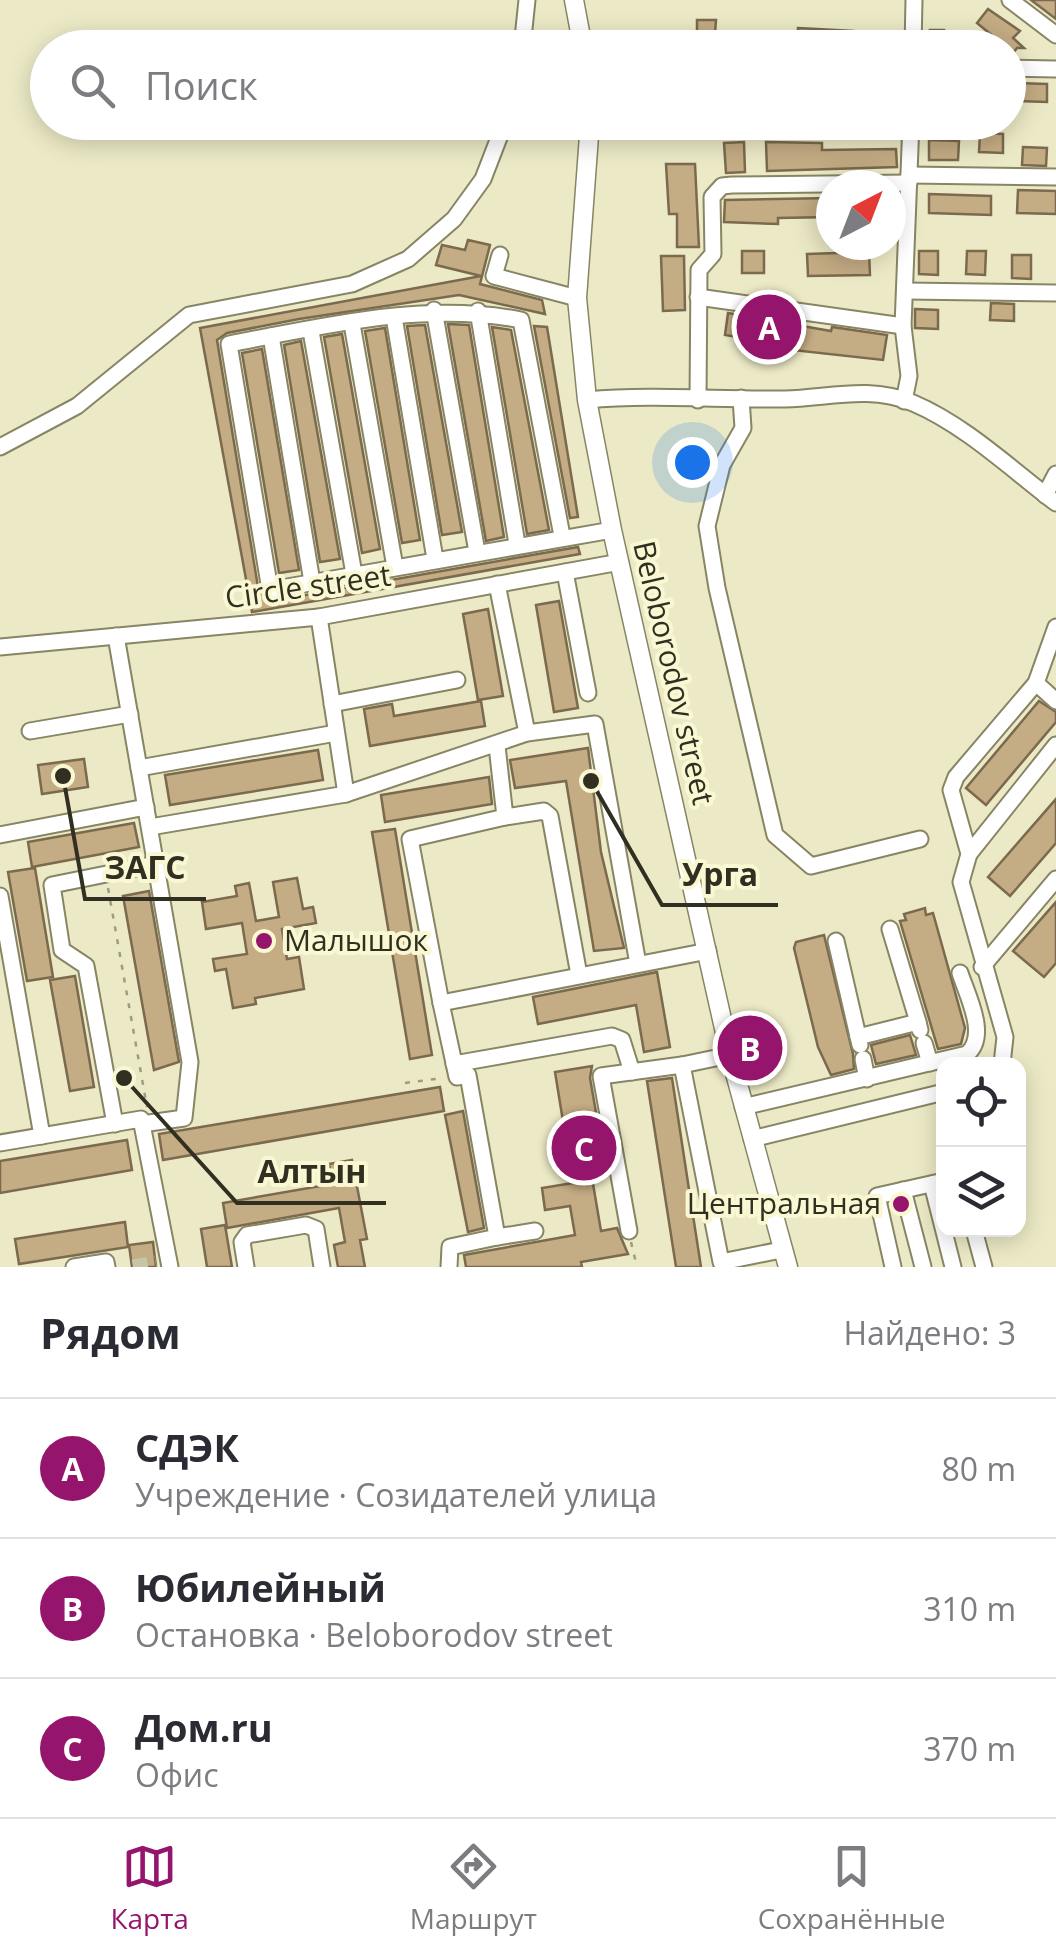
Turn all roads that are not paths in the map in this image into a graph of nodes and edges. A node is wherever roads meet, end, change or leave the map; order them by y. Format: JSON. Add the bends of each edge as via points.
{"nodes":[{"id":1,"x":527,"y":0,"type":"edge"},
{"id":2,"x":574,"y":0,"type":"edge"},
{"id":3,"x":914,"y":0,"type":"edge"},
{"id":4,"x":1010,"y":0,"type":"edge"},
{"id":5,"x":524,"y":30,"type":"edge"},
{"id":6,"x":580,"y":30,"type":"edge"},
{"id":7,"x":913,"y":30,"type":"edge"},
{"id":8,"x":1056,"y":35,"type":"edge"},
{"id":9,"x":1026,"y":68,"type":"edge"},
{"id":10,"x":1056,"y":68,"type":"edge"},
{"id":11,"x":498,"y":140,"type":"edge"},
{"id":12,"x":589,"y":140,"type":"edge"},
{"id":13,"x":910,"y":140,"type":"edge"},
{"id":14,"x":1056,"y":177,"type":"edge"},
{"id":15,"x":909,"y":179,"type":"junction"},
{"id":16,"x":500,"y":255,"type":"dead end"},
{"id":17,"x":906,"y":291,"type":"junction"},
{"id":18,"x":1056,"y":293,"type":"edge"},
{"id":19,"x":698,"y":297,"type":"junction"},
{"id":20,"x":577,"y":298,"type":"junction"},
{"id":21,"x":434,"y":310,"type":"junction"},
{"id":22,"x":478,"y":311,"type":"junction"},
{"id":23,"x":394,"y":317,"type":"junction"},
{"id":24,"x":352,"y":324,"type":"junction"},
{"id":25,"x":903,"y":326,"type":"junction"},
{"id":26,"x":311,"y":331,"type":"junction"},
{"id":27,"x":271,"y":336,"type":"junction"},
{"id":28,"x":741,"y":398,"type":"junction"},
{"id":29,"x":587,"y":400,"type":"junction"},
{"id":30,"x":698,"y":400,"type":"junction"},
{"id":31,"x":904,"y":401,"type":"junction"},
{"id":32,"x":0,"y":447,"type":"edge"},
{"id":33,"x":1056,"y":474,"type":"edge"},
{"id":34,"x":1050,"y":499,"type":"edge"},
{"id":35,"x":612,"y":530,"type":"junction"},
{"id":36,"x":562,"y":536,"type":"junction"},
{"id":37,"x":518,"y":544,"type":"junction"},
{"id":38,"x":477,"y":552,"type":"junction"},
{"id":39,"x":435,"y":559,"type":"junction"},
{"id":40,"x":620,"y":562,"type":"junction"},
{"id":41,"x":395,"y":566,"type":"junction"},
{"id":42,"x":565,"y":572,"type":"junction"},
{"id":43,"x":354,"y":574,"type":"junction"},
{"id":44,"x":312,"y":582,"type":"junction"},
{"id":45,"x":497,"y":584,"type":"junction"},
{"id":46,"x":319,"y":617,"type":"junction"},
{"id":47,"x":1056,"y":628,"type":"edge"},
{"id":48,"x":116,"y":636,"type":"junction"},
{"id":49,"x":0,"y":647,"type":"edge"},
{"id":50,"x":457,"y":680,"type":"dead end"},
{"id":51,"x":1036,"y":683,"type":"junction"},
{"id":52,"x":588,"y":693,"type":"dead end"},
{"id":53,"x":1056,"y":701,"type":"edge"},
{"id":54,"x":332,"y":704,"type":"junction"},
{"id":55,"x":130,"y":714,"type":"junction"},
{"id":56,"x":30,"y":731,"type":"dead end"},
{"id":57,"x":336,"y":733,"type":"junction"},
{"id":58,"x":527,"y":733,"type":"junction"},
{"id":59,"x":1056,"y":745,"type":"edge"},
{"id":60,"x":496,"y":746,"type":"junction"},
{"id":61,"x":139,"y":768,"type":"junction"},
{"id":62,"x":346,"y":794,"type":"junction"},
{"id":63,"x":146,"y":807,"type":"junction"},
{"id":64,"x":505,"y":818,"type":"junction"},
{"id":65,"x":150,"y":827,"type":"junction"},
{"id":66,"x":0,"y":835,"type":"edge"},
{"id":67,"x":920,"y":839,"type":"dead end"},
{"id":68,"x":968,"y":854,"type":"junction"},
{"id":69,"x":156,"y":864,"type":"junction"},
{"id":70,"x":1056,"y":879,"type":"edge"},
{"id":71,"x":0,"y":896,"type":"edge"},
{"id":72,"x":890,"y":929,"type":"dead end"},
{"id":73,"x":836,"y":941,"type":"dead end"},
{"id":74,"x":708,"y":951,"type":"junction"},
{"id":75,"x":638,"y":964,"type":"junction"},
{"id":76,"x":982,"y":967,"type":"junction"},
{"id":77,"x":960,"y":974,"type":"dead end"},
{"id":78,"x":579,"y":975,"type":"junction"},
{"id":79,"x":441,"y":1003,"type":"junction"},
{"id":80,"x":921,"y":1031,"type":"junction"},
{"id":81,"x":861,"y":1047,"type":"junction"},
{"id":82,"x":730,"y":1055,"type":"junction"},
{"id":83,"x":1003,"y":1057,"type":"edge"},
{"id":84,"x":930,"y":1064,"type":"junction"},
{"id":85,"x":682,"y":1065,"type":"junction"},
{"id":86,"x":456,"y":1070,"type":"junction"},
{"id":87,"x":632,"y":1072,"type":"junction"},
{"id":88,"x":868,"y":1079,"type":"junction"},
{"id":89,"x":936,"y":1094,"type":"edge"},
{"id":90,"x":743,"y":1107,"type":"junction"},
{"id":91,"x":115,"y":1124,"type":"junction"},
{"id":92,"x":146,"y":1124,"type":"junction"},
{"id":93,"x":42,"y":1136,"type":"junction"},
{"id":94,"x":752,"y":1139,"type":"junction"},
{"id":95,"x":0,"y":1142,"type":"edge"},
{"id":96,"x":936,"y":1183,"type":"edge"},
{"id":97,"x":903,"y":1190,"type":"junction"},
{"id":98,"x":536,"y":1231,"type":"dead end"},
{"id":99,"x":629,"y":1231,"type":"road end"},
{"id":100,"x":498,"y":1237,"type":"junction"},
{"id":101,"x":948,"y":1237,"type":"edge"},
{"id":102,"x":976,"y":1237,"type":"edge"},
{"id":103,"x":785,"y":1259,"type":"edge"},
{"id":104,"x":165,"y":1264,"type":"edge"},
{"id":105,"x":74,"y":1267,"type":"edge"},
{"id":106,"x":107,"y":1267,"type":"edge"},
{"id":107,"x":246,"y":1267,"type":"edge"},
{"id":108,"x":322,"y":1267,"type":"edge"},
{"id":109,"x":450,"y":1267,"type":"edge"},
{"id":110,"x":893,"y":1267,"type":"edge"},
{"id":111,"x":923,"y":1267,"type":"edge"},
{"id":112,"x":953,"y":1267,"type":"edge"},
{"id":113,"x":984,"y":1267,"type":"edge"}],
"edges":[{"from":1,"to":5,"type":"street"},
{"from":2,"to":6,"type":"main road"},
{"from":3,"to":7,"type":"street"},
{"from":4,"to":8,"type":"street"},
{"from":9,"to":10,"type":"street"},
{"from":11,"to":32,"type":"street","via":[[483,179],[454,219],[408,258],[352,284],[189,315],[77,406]]},
{"from":12,"to":20,"type":"main road","name":"Beloborodov street"},
{"from":13,"to":15,"type":"street"},
{"from":14,"to":15,"type":"street"},
{"from":15,"to":17,"type":"street"},
{"from":15,"to":19,"type":"street","via":[[722,186],[712,198],[713,254],[700,270]]},
{"from":16,"to":20,"type":"street","via":[[494,276]]},
{"from":17,"to":18,"type":"street"},
{"from":17,"to":25,"type":"street"},
{"from":19,"to":25,"type":"street"},
{"from":19,"to":30,"type":"street"},
{"from":20,"to":29,"type":"main road","name":"Beloborodov street"},
{"from":21,"to":22,"type":"street"},
{"from":21,"to":23,"type":"street"},
{"from":21,"to":38,"type":"street"},
{"from":22,"to":36,"type":"street","via":[[521,320]]},
{"from":22,"to":37,"type":"street"},
{"from":23,"to":24,"type":"street"},
{"from":23,"to":39,"type":"street"},
{"from":24,"to":26,"type":"street"},
{"from":24,"to":41,"type":"street"},
{"from":25,"to":31,"type":"street","via":[[909,376]]},
{"from":26,"to":27,"type":"street"},
{"from":26,"to":43,"type":"street"},
{"from":27,"to":44,"type":"street"},
{"from":27,"to":44,"type":"street","via":[[229,344],[270,590]]},
{"from":28,"to":30,"type":"street"},
{"from":28,"to":31,"type":"street","via":[[866,392]]},
{"from":28,"to":67,"type":"street","via":[[743,428],[716,480],[707,526],[774,835],[811,866]]},
{"from":29,"to":30,"type":"street"},
{"from":29,"to":35,"type":"main road","name":"Beloborodov street"},
{"from":31,"to":34,"type":"street","via":[[972,439]]},
{"from":33,"to":34,"type":"street"},
{"from":35,"to":36,"type":"street"},
{"from":35,"to":40,"type":"main road","name":"Beloborodov street"},
{"from":36,"to":37,"type":"street"},
{"from":37,"to":38,"type":"street"},
{"from":38,"to":39,"type":"street"},
{"from":39,"to":41,"type":"street"},
{"from":40,"to":42,"type":"street","name":"Circle street"},
{"from":40,"to":74,"type":"main road","name":"Beloborodov street"},
{"from":41,"to":43,"type":"street"},
{"from":42,"to":45,"type":"street","name":"Circle street"},
{"from":42,"to":52,"type":"street"},
{"from":43,"to":44,"type":"street"},
{"from":45,"to":46,"type":"street","name":"Circle street"},
{"from":45,"to":58,"type":"street"},
{"from":46,"to":48,"type":"street","name":"Circle street"},
{"from":46,"to":54,"type":"street"},
{"from":47,"to":51,"type":"street"},
{"from":48,"to":49,"type":"street","name":"Circle street"},
{"from":48,"to":55,"type":"street"},
{"from":50,"to":54,"type":"street"},
{"from":51,"to":53,"type":"street"},
{"from":51,"to":68,"type":"street","via":[[951,790]]},
{"from":54,"to":57,"type":"street"},
{"from":55,"to":56,"type":"street"},
{"from":55,"to":61,"type":"street"},
{"from":57,"to":61,"type":"street"},
{"from":57,"to":62,"type":"street"},
{"from":58,"to":60,"type":"street"},
{"from":58,"to":75,"type":"street","via":[[595,724]]},
{"from":59,"to":68,"type":"street"},
{"from":60,"to":62,"type":"street"},
{"from":60,"to":64,"type":"street"},
{"from":61,"to":63,"type":"street"},
{"from":62,"to":65,"type":"street"},
{"from":63,"to":65,"type":"street"},
{"from":63,"to":66,"type":"street"},
{"from":64,"to":78,"type":"street","via":[[544,811],[550,816]]},
{"from":64,"to":79,"type":"street","via":[[410,840]]},
{"from":65,"to":69,"type":"street"},
{"from":68,"to":76,"type":"street","via":[[961,882]]},
{"from":69,"to":91,"type":"street","via":[[52,885],[62,950],[86,966]]},
{"from":69,"to":92,"type":"street","via":[[190,1062],[184,1118]]},
{"from":70,"to":76,"type":"street"},
{"from":71,"to":93,"type":"street"},
{"from":72,"to":80,"type":"street"},
{"from":73,"to":81,"type":"street"},
{"from":74,"to":75,"type":"street"},
{"from":74,"to":82,"type":"main road","name":"Beloborodov street"},
{"from":75,"to":78,"type":"street"},
{"from":76,"to":83,"type":"street","via":[[1005,1037]]},
{"from":77,"to":84,"type":"street","via":[[975,1021],[974,1048]]},
{"from":78,"to":79,"type":"street"},
{"from":79,"to":86,"type":"street"},
{"from":80,"to":81,"type":"street"},
{"from":80,"to":84,"type":"street"},
{"from":81,"to":88,"type":"street"},
{"from":82,"to":85,"type":"street"},
{"from":82,"to":90,"type":"main road","name":"Beloborodov street"},
{"from":84,"to":88,"type":"street"},
{"from":85,"to":87,"type":"street"},
{"from":85,"to":103,"type":"street","via":[[721,1262]]},
{"from":86,"to":87,"type":"street","via":[[612,1036],[622,1040]]},
{"from":86,"to":100,"type":"street","via":[[468,1075]]},
{"from":87,"to":99,"type":"street","via":[[601,1076]]},
{"from":88,"to":90,"type":"street"},
{"from":89,"to":94,"type":"street"},
{"from":90,"to":94,"type":"main road","name":"Beloborodov street"},
{"from":91,"to":92,"type":"street"},
{"from":91,"to":93,"type":"street"},
{"from":92,"to":104,"type":"street"},
{"from":93,"to":95,"type":"street"},
{"from":94,"to":103,"type":"main road","name":"Beloborodov street"},
{"from":96,"to":97,"type":"street"},
{"from":97,"to":110,"type":"street","via":[[876,1196]]},
{"from":97,"to":111,"type":"street"},
{"from":98,"to":100,"type":"street"},
{"from":100,"to":109,"type":"street","via":[[450,1248]]},
{"from":101,"to":112,"type":"street"},
{"from":102,"to":113,"type":"street"},
{"from":105,"to":106,"type":"street"},
{"from":107,"to":108,"type":"street","via":[[246,1235],[306,1225],[316,1229]]}]}
